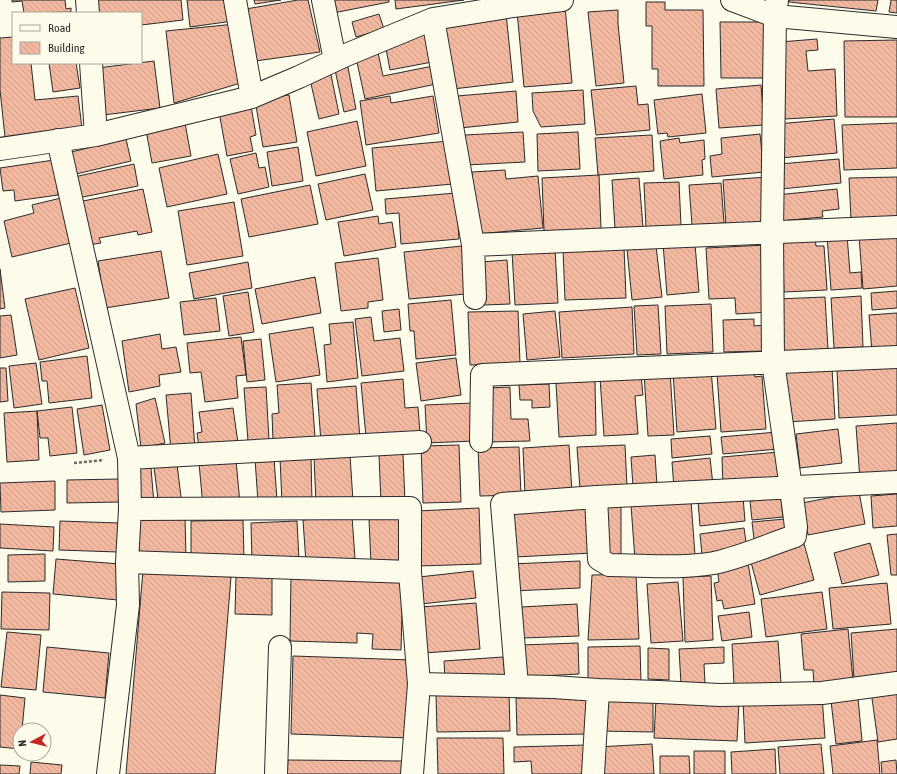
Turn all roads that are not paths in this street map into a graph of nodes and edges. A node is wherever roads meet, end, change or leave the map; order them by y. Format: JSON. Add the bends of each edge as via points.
{"nodes":[{"id":1,"x":87,"y":0,"type":"edge"},
{"id":2,"x":235,"y":0,"type":"edge"},
{"id":3,"x":323,"y":0,"type":"edge"},
{"id":4,"x":562,"y":0,"type":"edge"},
{"id":5,"x":732,"y":0,"type":"edge"},
{"id":6,"x":776,"y":8,"type":"edge"},
{"id":7,"x":88,"y":12,"type":"edge"},
{"id":8,"x":433,"y":19,"type":"junction"},
{"id":9,"x":897,"y":26,"type":"edge"},
{"id":10,"x":335,"y":60,"type":"junction"},
{"id":11,"x":91,"y":64,"type":"edge"},
{"id":12,"x":252,"y":98,"type":"junction"},
{"id":13,"x":96,"y":135,"type":"junction"},
{"id":14,"x":58,"y":140,"type":"junction"},
{"id":15,"x":0,"y":149,"type":"edge"},
{"id":16,"x":897,"y":227,"type":"edge"},
{"id":17,"x":772,"y":232,"type":"junction"},
{"id":18,"x":473,"y":245,"type":"junction"},
{"id":19,"x":475,"y":298,"type":"dead end"},
{"id":20,"x":897,"y":357,"type":"edge"},
{"id":21,"x":773,"y":362,"type":"junction"},
{"id":22,"x":481,"y":441,"type":"dead end"},
{"id":23,"x":420,"y":442,"type":"dead end"},
{"id":24,"x":129,"y":458,"type":"junction"},
{"id":25,"x":897,"y":482,"type":"edge"},
{"id":26,"x":791,"y":488,"type":"junction"},
{"id":27,"x":596,"y":497,"type":"junction"},
{"id":28,"x":130,"y":509,"type":"junction"},
{"id":29,"x":127,"y":562,"type":"junction"},
{"id":30,"x":410,"y":572,"type":"junction"},
{"id":31,"x":280,"y":647,"type":"dead end"},
{"id":32,"x":897,"y":683,"type":"edge"},
{"id":33,"x":419,"y":684,"type":"junction"},
{"id":34,"x":517,"y":686,"type":"junction"},
{"id":35,"x":598,"y":690,"type":"junction"},
{"id":36,"x":108,"y":774,"type":"edge"},
{"id":37,"x":276,"y":774,"type":"edge"},
{"id":38,"x":412,"y":774,"type":"edge"},
{"id":39,"x":593,"y":774,"type":"edge"}],
"edges":[{"from":1,"to":7,"type":"street"},
{"from":2,"to":12,"type":"street"},
{"from":3,"to":10,"type":"street"},
{"from":4,"to":8,"type":"street"},
{"from":5,"to":6,"type":"street"},
{"from":6,"to":9,"type":"street"},
{"from":6,"to":17,"type":"street"},
{"from":8,"to":10,"type":"street"},
{"from":8,"to":18,"type":"street"},
{"from":10,"to":12,"type":"street"},
{"from":11,"to":13,"type":"street"},
{"from":12,"to":13,"type":"street"},
{"from":13,"to":14,"type":"street"},
{"from":14,"to":15,"type":"street"},
{"from":14,"to":24,"type":"street"},
{"from":16,"to":17,"type":"street"},
{"from":17,"to":18,"type":"street"},
{"from":17,"to":21,"type":"street"},
{"from":18,"to":19,"type":"street"},
{"from":20,"to":21,"type":"street"},
{"from":21,"to":22,"type":"street","via":[[482,375]]},
{"from":21,"to":26,"type":"street"},
{"from":23,"to":24,"type":"street"},
{"from":24,"to":28,"type":"street"},
{"from":25,"to":26,"type":"street"},
{"from":26,"to":27,"type":"street"},
{"from":26,"to":27,"type":"street","via":[[795,536],[741,556],[689,566],[609,565],[599,558]]},
{"from":27,"to":34,"type":"street","via":[[502,504]]},
{"from":28,"to":29,"type":"street"},
{"from":28,"to":30,"type":"street","via":[[410,508]]},
{"from":29,"to":30,"type":"street"},
{"from":29,"to":36,"type":"street","via":[[128,605]]},
{"from":30,"to":33,"type":"street"},
{"from":31,"to":37,"type":"street"},
{"from":32,"to":35,"type":"street","via":[[822,692],[763,695]]},
{"from":33,"to":34,"type":"street"},
{"from":33,"to":38,"type":"street"},
{"from":34,"to":35,"type":"street"},
{"from":35,"to":39,"type":"street"}]}
